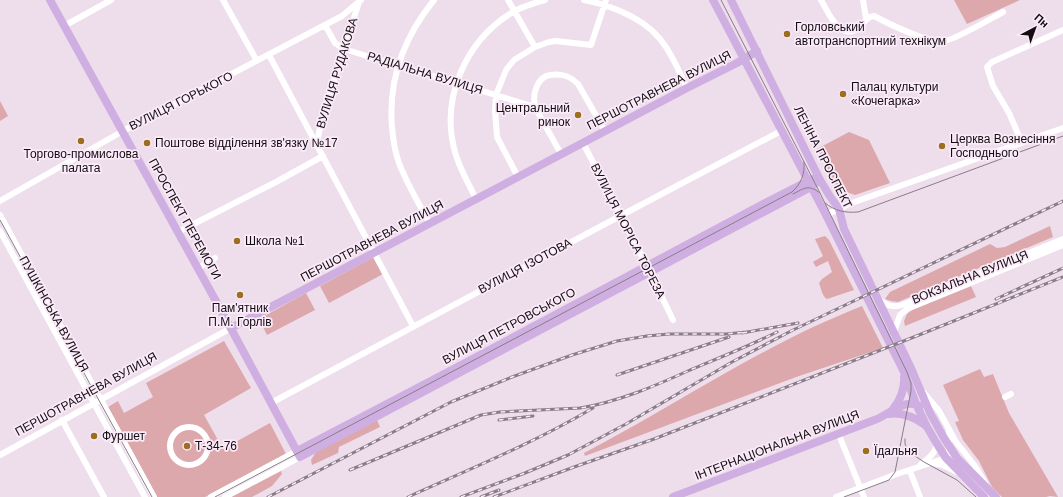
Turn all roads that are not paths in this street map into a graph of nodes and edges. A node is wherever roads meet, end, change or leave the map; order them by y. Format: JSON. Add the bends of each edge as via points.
{"nodes":[{"id":1,"x":50,"y":0,"type":"edge"},
{"id":2,"x":111,"y":0,"type":"edge"},
{"id":3,"x":223,"y":0,"type":"edge"},
{"id":4,"x":434,"y":0,"type":"edge"},
{"id":5,"x":508,"y":0,"type":"edge"},
{"id":6,"x":545,"y":0,"type":"edge"},
{"id":7,"x":584,"y":0,"type":"edge"},
{"id":8,"x":713,"y":0,"type":"edge"},
{"id":9,"x":731,"y":0,"type":"edge"},
{"id":10,"x":821,"y":0,"type":"edge"},
{"id":11,"x":863,"y":0,"type":"edge"},
{"id":12,"x":360,"y":1,"type":"edge"},
{"id":13,"x":605,"y":2,"type":"edge"},
{"id":14,"x":514,"y":11,"type":"junction"},
{"id":15,"x":1003,"y":12,"type":"dead end"},
{"id":16,"x":866,"y":18,"type":"junction"},
{"id":17,"x":325,"y":25,"type":"junction"},
{"id":18,"x":64,"y":26,"type":"junction"},
{"id":19,"x":1063,"y":30,"type":"edge"},
{"id":20,"x":535,"y":47,"type":"junction"},
{"id":21,"x":344,"y":49,"type":"junction"},
{"id":22,"x":757,"y":51,"type":"junction"},
{"id":23,"x":269,"y":55,"type":"junction"},
{"id":24,"x":744,"y":59,"type":"junction"},
{"id":25,"x":258,"y":61,"type":"junction"},
{"id":26,"x":398,"y":65,"type":"junction"},
{"id":27,"x":456,"y":83,"type":"junction"},
{"id":28,"x":687,"y":88,"type":"junction"},
{"id":29,"x":496,"y":95,"type":"junction"},
{"id":30,"x":535,"y":107,"type":"junction"},
{"id":31,"x":1063,"y":128,"type":"edge"},
{"id":32,"x":123,"y":131,"type":"junction"},
{"id":33,"x":605,"y":131,"type":"junction"},
{"id":34,"x":781,"y":132,"type":"junction"},
{"id":35,"x":317,"y":143,"type":"junction"},
{"id":36,"x":583,"y":143,"type":"junction"},
{"id":37,"x":1022,"y":143,"type":"junction"},
{"id":38,"x":561,"y":154,"type":"junction"},
{"id":39,"x":323,"y":156,"type":"junction"},
{"id":40,"x":518,"y":177,"type":"junction"},
{"id":41,"x":819,"y":178,"type":"junction"},
{"id":42,"x":809,"y":184,"type":"junction"},
{"id":43,"x":829,"y":195,"type":"junction"},
{"id":44,"x":476,"y":199,"type":"junction"},
{"id":45,"x":0,"y":201,"type":"edge"},
{"id":46,"x":849,"y":204,"type":"junction"},
{"id":47,"x":840,"y":212,"type":"junction"},
{"id":48,"x":0,"y":215,"type":"edge"},
{"id":49,"x":826,"y":215,"type":"junction"},
{"id":50,"x":620,"y":216,"type":"junction"},
{"id":51,"x":430,"y":224,"type":"junction"},
{"id":52,"x":0,"y":231,"type":"edge"},
{"id":53,"x":178,"y":232,"type":"junction"},
{"id":54,"x":1063,"y":239,"type":"edge"},
{"id":55,"x":1063,"y":245,"type":"edge"},
{"id":56,"x":375,"y":252,"type":"junction"},
{"id":57,"x":215,"y":258,"type":"dead end"},
{"id":58,"x":198,"y":268,"type":"junction"},
{"id":59,"x":649,"y":269,"type":"junction"},
{"id":60,"x":878,"y":299,"type":"junction"},
{"id":61,"x":673,"y":320,"type":"dead end"},
{"id":62,"x":413,"y":326,"type":"junction"},
{"id":63,"x":231,"y":328,"type":"junction"},
{"id":64,"x":894,"y":332,"type":"junction"},
{"id":65,"x":904,"y":372,"type":"junction"},
{"id":66,"x":920,"y":389,"type":"junction"},
{"id":67,"x":101,"y":399,"type":"junction"},
{"id":68,"x":94,"y":403,"type":"junction"},
{"id":69,"x":271,"y":403,"type":"junction"},
{"id":70,"x":916,"y":404,"type":"junction"},
{"id":71,"x":901,"y":413,"type":"junction"},
{"id":72,"x":930,"y":413,"type":"junction"},
{"id":73,"x":889,"y":414,"type":"junction"},
{"id":74,"x":62,"y":420,"type":"junction"},
{"id":75,"x":927,"y":427,"type":"junction"},
{"id":76,"x":195,"y":428,"type":"joint"},
{"id":77,"x":949,"y":430,"type":"junction"},
{"id":78,"x":839,"y":435,"type":"junction"},
{"id":79,"x":937,"y":444,"type":"junction"},
{"id":80,"x":948,"y":445,"type":"junction"},
{"id":81,"x":298,"y":454,"type":"junction"},
{"id":82,"x":0,"y":455,"type":"edge"},
{"id":83,"x":946,"y":458,"type":"junction"},
{"id":84,"x":930,"y":463,"type":"junction"},
{"id":85,"x":912,"y":470,"type":"junction"},
{"id":86,"x":961,"y":474,"type":"junction"},
{"id":87,"x":860,"y":488,"type":"junction"},
{"id":88,"x":986,"y":493,"type":"edge"},
{"id":89,"x":104,"y":497,"type":"edge"},
{"id":90,"x":145,"y":497,"type":"edge"},
{"id":91,"x":154,"y":497,"type":"edge"},
{"id":92,"x":211,"y":497,"type":"edge"},
{"id":93,"x":225,"y":497,"type":"edge"},
{"id":94,"x":673,"y":497,"type":"edge"},
{"id":95,"x":836,"y":497,"type":"edge"},
{"id":96,"x":864,"y":497,"type":"edge"},
{"id":97,"x":920,"y":497,"type":"edge"},
{"id":98,"x":996,"y":497,"type":"edge"}],
"edges":[{"from":1,"to":18,"type":"main road","name":"ПРОСПЕКТ ПЕРЕМОГИ"},
{"from":2,"to":18,"type":"street"},
{"from":3,"to":25,"type":"street"},
{"from":4,"to":26,"type":"street","via":[[409,38]]},
{"from":5,"to":14,"type":"street"},
{"from":6,"to":14,"type":"street"},
{"from":7,"to":13,"type":"street"},
{"from":8,"to":24,"type":"main road","name":"ЛЕНІНА ПРОСПЕКТ"},
{"from":9,"to":22,"type":"main road","name":"ЛЕНІНА ПРОСПЕКТ"},
{"from":10,"to":16,"type":"street","via":[[834,22],[845,32],[853,31]]},
{"from":11,"to":16,"type":"street"},
{"from":12,"to":17,"type":"street","name":"ВУЛИЦЯ ГОРЬКОГО","via":[[342,16]]},
{"from":12,"to":21,"type":"street","name":"ВУЛИЦЯ РУДАКОВА"},
{"from":13,"to":20,"type":"street","via":[[592,45],[556,41]]},
{"from":13,"to":28,"type":"street","via":[[632,16],[660,38]]},
{"from":14,"to":20,"type":"street"},
{"from":14,"to":27,"type":"street","via":[[498,22],[478,44],[462,68]]},
{"from":15,"to":16,"type":"street","via":[[950,40],[939,42],[874,16]]},
{"from":17,"to":21,"type":"street","name":"РАДІАЛЬНА ВУЛИЦЯ","via":[[335,43]]},
{"from":17,"to":23,"type":"street","name":"ВУЛИЦЯ ГОРЬКОГО"},
{"from":18,"to":32,"type":"main road","name":"ПРОСПЕКТ ПЕРЕМОГИ"},
{"from":19,"to":37,"type":"street","via":[[992,62],[987,67],[993,86],[1009,113]]},
{"from":20,"to":29,"type":"street","via":[[510,64]]},
{"from":21,"to":26,"type":"street","name":"РАДІАЛЬНА ВУЛИЦЯ"},
{"from":21,"to":35,"type":"street","name":"ВУЛИЦЯ РУДАКОВА","via":[[322,118]]},
{"from":22,"to":24,"type":"main road","name":"ПЕРШОТРАВНЕВА ВУЛИЦЯ"},
{"from":22,"to":41,"type":"main road","name":"ЛЕНІНА ПРОСПЕКТ"},
{"from":23,"to":25,"type":"street","name":"ВУЛИЦЯ ГОРЬКОГО"},
{"from":23,"to":35,"type":"street","name":"ВУЛИЦЯ РУДАКОВА"},
{"from":24,"to":28,"type":"main road","name":"ПЕРШОТРАВНЕВА ВУЛИЦЯ"},
{"from":24,"to":34,"type":"main road","name":"ЛЕНІНА ПРОСПЕКТ"},
{"from":25,"to":32,"type":"street","name":"ВУЛИЦЯ ГОРЬКОГО"},
{"from":26,"to":27,"type":"street","name":"РАДІАЛЬНА ВУЛИЦЯ"},
{"from":26,"to":51,"type":"street","via":[[393,85],[391,113],[395,149],[411,190]]},
{"from":27,"to":29,"type":"street","name":"РАДІАЛЬНА ВУЛИЦЯ"},
{"from":27,"to":44,"type":"street","via":[[451,108],[452,137],[460,164]]},
{"from":28,"to":33,"type":"main road","name":"ПЕРШОТРАВНЕВА ВУЛИЦЯ"},
{"from":29,"to":30,"type":"street","name":"РАДІАЛЬНА ВУЛИЦЯ"},
{"from":29,"to":40,"type":"street","via":[[494,110],[497,137]]},
{"from":30,"to":33,"type":"street","via":[[535,91],[542,78],[548,75],[565,75],[578,84]]},
{"from":30,"to":38,"type":"street"},
{"from":31,"to":37,"type":"street"},
{"from":32,"to":45,"type":"street","name":"ВУЛИЦЯ ГОРЬКОГО"},
{"from":32,"to":53,"type":"main road","name":"ПРОСПЕКТ ПЕРЕМОГИ"},
{"from":33,"to":36,"type":"main road","name":"ПЕРШОТРАВНЕВА ВУЛИЦЯ"},
{"from":34,"to":42,"type":"main road","name":"ЛЕНІНА ПРОСПЕКТ"},
{"from":34,"to":50,"type":"street","name":"ВУЛИЦЯ ІЗОТОВА"},
{"from":35,"to":39,"type":"street","name":"ВУЛИЦЯ РУДАКОВА"},
{"from":36,"to":38,"type":"main road","name":"ПЕРШОТРАВНЕВА ВУЛИЦЯ"},
{"from":36,"to":50,"type":"street","name":"ВУЛИЦЯ МОРІСА ТОРЕЗА"},
{"from":37,"to":46,"type":"street"},
{"from":38,"to":40,"type":"main road","name":"ПЕРШОТРАВНЕВА ВУЛИЦЯ"},
{"from":39,"to":53,"type":"street"},
{"from":39,"to":56,"type":"street","name":"ВУЛИЦЯ РУДАКОВА"},
{"from":40,"to":44,"type":"main road","name":"ПЕРШОТРАВНЕВА ВУЛИЦЯ"},
{"from":41,"to":42,"type":"main road","name":"ВУЛИЦЯ ПЕТРОВСЬКОГО","via":[[815,178]]},
{"from":41,"to":43,"type":"main road","name":"ЛЕНІНА ПРОСПЕКТ"},
{"from":42,"to":49,"type":"main road","name":"ЛЕНІНА ПРОСПЕКТ"},
{"from":42,"to":59,"type":"main road","name":"ВУЛИЦЯ ПЕТРОВСЬКОГО"},
{"from":43,"to":46,"type":"street","via":[[839,205]]},
{"from":43,"to":47,"type":"main road","name":"ЛЕНІНА ПРОСПЕКТ"},
{"from":44,"to":51,"type":"main road","name":"ПЕРШОТРАВНЕВА ВУЛИЦЯ"},
{"from":46,"to":47,"type":"street"},
{"from":47,"to":49,"type":"street"},
{"from":47,"to":60,"type":"main road","name":"ЛЕНІНА ПРОСПЕКТ","via":[[844,229]]},
{"from":48,"to":67,"type":"street","name":"ПУШКІНСЬКА ВУЛИЦЯ"},
{"from":49,"to":65,"type":"main road","name":"ЛЕНІНА ПРОСПЕКТ"},
{"from":50,"to":59,"type":"street","name":"ВУЛИЦЯ МОРІСА ТОРЕЗА"},
{"from":50,"to":62,"type":"street","name":"ВУЛИЦЯ ІЗОТОВА"},
{"from":51,"to":56,"type":"main road","name":"ПЕРШОТРАВНЕВА ВУЛИЦЯ"},
{"from":52,"to":68,"type":"street","name":"ПУШКІНСЬКА ВУЛИЦЯ"},
{"from":53,"to":58,"type":"main road","name":"ПРОСПЕКТ ПЕРЕМОГИ"},
{"from":54,"to":60,"type":"street","name":"ВОКЗАЛЬНА ВУЛИЦЯ","via":[[902,305],[892,307]]},
{"from":55,"to":64,"type":"street","name":"ВОКЗАЛЬНА ВУЛИЦЯ","via":[[907,309],[900,315]]},
{"from":56,"to":62,"type":"street","name":"ВУЛИЦЯ РУДАКОВА"},
{"from":56,"to":63,"type":"main road","name":"ПЕРШОТРАВНЕВА ВУЛИЦЯ"},
{"from":57,"to":58,"type":"street"},
{"from":58,"to":63,"type":"main road","name":"ПРОСПЕКТ ПЕРЕМОГИ"},
{"from":59,"to":61,"type":"street","name":"ВУЛИЦЯ МОРІСА ТОРЕЗА"},
{"from":59,"to":81,"type":"main road","name":"ВУЛИЦЯ ПЕТРОВСЬКОГО"},
{"from":60,"to":64,"type":"main road","name":"ЛЕНІНА ПРОСПЕКТ"},
{"from":62,"to":69,"type":"street","name":"ВУЛИЦЯ ІЗОТОВА"},
{"from":63,"to":67,"type":"street","name":"ПЕРШОТРАВНЕВА ВУЛИЦЯ"},
{"from":63,"to":69,"type":"main road","name":"ПРОСПЕКТ ПЕРЕМОГИ"},
{"from":64,"to":66,"type":"main road","name":"ЛЕНІНА ПРОСПЕКТ"},
{"from":65,"to":70,"type":"main road","name":"ЛЕНІНА ПРОСПЕКТ"},
{"from":65,"to":73,"type":"main road","via":[[903,388]]},
{"from":66,"to":70,"type":"main road"},
{"from":66,"to":72,"type":"main road","name":"ЛЕНІНА ПРОСПЕКТ"},
{"from":66,"to":77,"type":"street","via":[[935,406]]},
{"from":67,"to":68,"type":"street","name":"ПЕРШОТРАВНЕВА ВУЛИЦЯ"},
{"from":67,"to":91,"type":"street","name":"ПУШКІНСЬКА ВУЛИЦЯ"},
{"from":68,"to":74,"type":"street","name":"ПЕРШОТРАВНЕВА ВУЛИЦЯ"},
{"from":68,"to":90,"type":"street","name":"ПУШКІНСЬКА ВУЛИЦЯ"},
{"from":69,"to":81,"type":"main road","name":"ПРОСПЕКТ ПЕРЕМОГИ"},
{"from":70,"to":71,"type":"main road"},
{"from":70,"to":72,"type":"main road"},
{"from":70,"to":73,"type":"main road","name":"ІНТЕРНАЦІОНАЛЬНА ВУЛИЦЯ","via":[[904,404]]},
{"from":70,"to":75,"type":"main road","name":"ЛЕНІНА ПРОСПЕКТ"},
{"from":71,"to":73,"type":"main road","name":"ІНТЕРНАЦІОНАЛЬНА ВУЛИЦЯ"},
{"from":71,"to":75,"type":"main road","name":"ІНТЕРНАЦІОНАЛЬНА ВУЛИЦЯ"},
{"from":72,"to":80,"type":"main road","name":"ЛЕНІНА ПРОСПЕКТ"},
{"from":73,"to":78,"type":"main road","name":"ІНТЕРНАЦІОНАЛЬНА ВУЛИЦЯ"},
{"from":74,"to":82,"type":"street","name":"ПЕРШОТРАВНЕВА ВУЛИЦЯ"},
{"from":74,"to":89,"type":"street"},
{"from":75,"to":79,"type":"main road","name":"ЛЕНІНА ПРОСПЕКТ"},
{"from":76,"to":76,"type":"street","via":[[202,432],[207,440],[207,453],[199,463],[190,466],[174,459],[169,446],[177,430]]},
{"from":77,"to":80,"type":"street"},
{"from":77,"to":88,"type":"street","via":[[975,466]]},
{"from":78,"to":87,"type":"street"},
{"from":78,"to":94,"type":"main road","name":"ІНТЕРНАЦІОНАЛЬНА ВУЛИЦЯ"},
{"from":79,"to":83,"type":"main road","name":"ЛЕНІНА ПРОСПЕКТ"},
{"from":79,"to":85,"type":"street","via":[[932,455]]},
{"from":80,"to":83,"type":"street","via":[[949,452]]},
{"from":80,"to":88,"type":"main road","name":"ЛЕНІНА ПРОСПЕКТ"},
{"from":81,"to":92,"type":"street","name":"ВУЛИЦЯ ПЕТРОВСЬКОГО"},
{"from":81,"to":93,"type":"street","name":"ВУЛИЦЯ ПЕТРОВСЬКОГО"},
{"from":83,"to":84,"type":"street"},
{"from":83,"to":86,"type":"main road","name":"ЛЕНІНА ПРОСПЕКТ"},
{"from":84,"to":85,"type":"street"},
{"from":84,"to":86,"type":"street","via":[[942,465]]},
{"from":85,"to":87,"type":"street"},
{"from":85,"to":97,"type":"street"},
{"from":86,"to":88,"type":"main road","name":"ЛЕНІНА ПРОСПЕКТ"},
{"from":87,"to":95,"type":"street"},
{"from":87,"to":96,"type":"street"},
{"from":88,"to":98,"type":"main road"}]}
